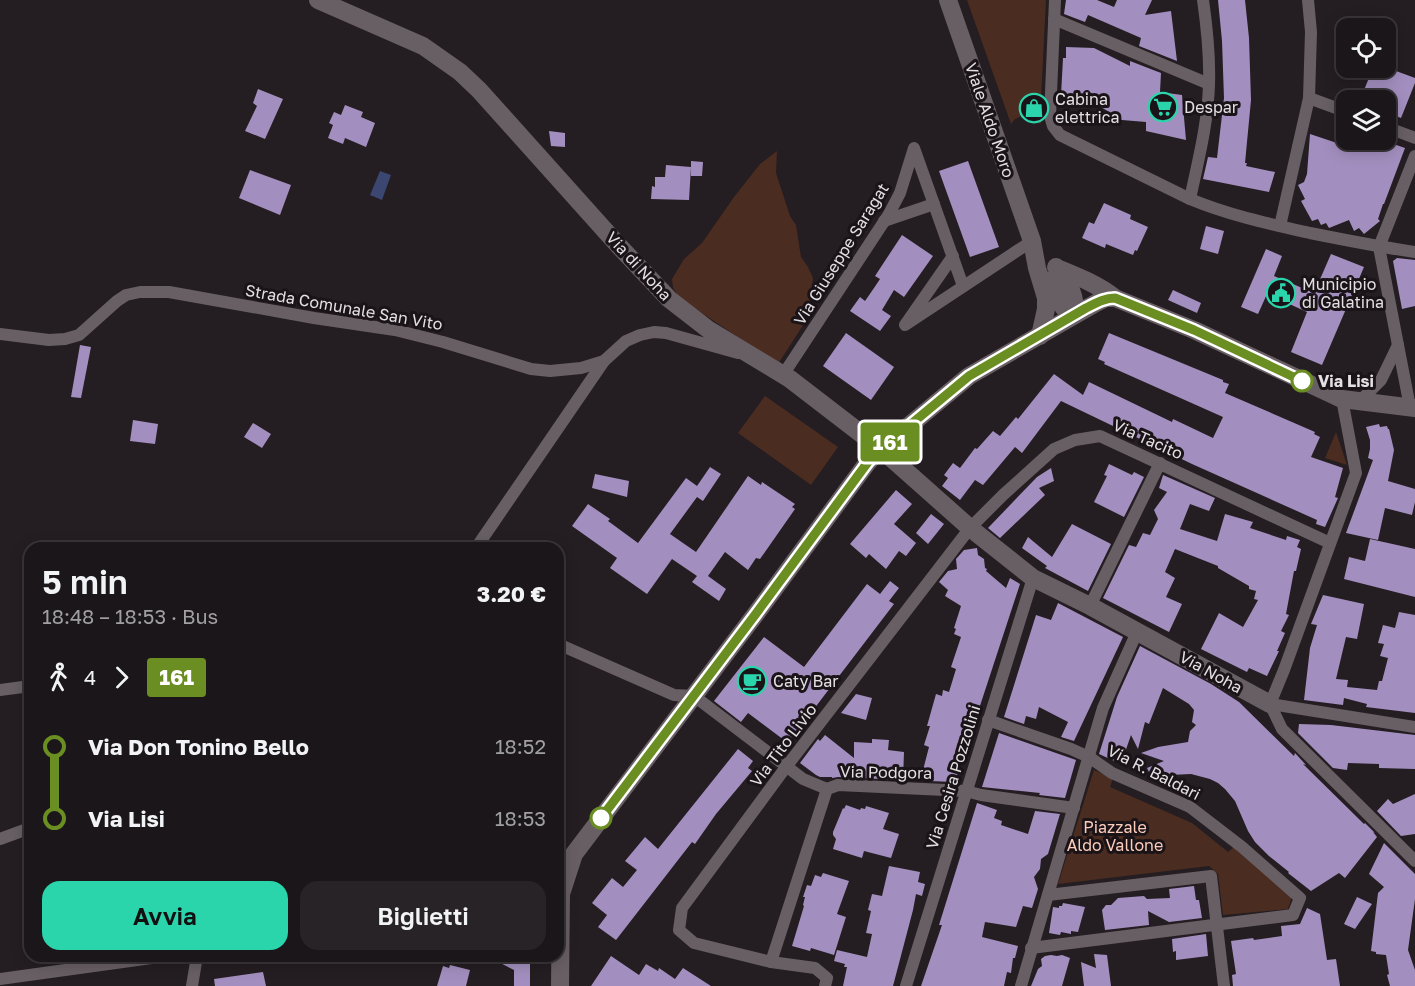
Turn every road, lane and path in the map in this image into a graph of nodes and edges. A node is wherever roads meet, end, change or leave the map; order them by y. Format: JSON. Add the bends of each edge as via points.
{"nodes":[{"id":1,"x":318,"y":0,"type":"edge"},
{"id":2,"x":948,"y":0,"type":"edge"},
{"id":3,"x":1055,"y":0,"type":"edge"},
{"id":4,"x":1203,"y":0,"type":"edge"},
{"id":5,"x":1308,"y":0,"type":"edge"},
{"id":6,"x":1054,"y":19,"type":"junction"},
{"id":7,"x":1209,"y":84,"type":"junction"},
{"id":8,"x":1309,"y":98,"type":"junction"},
{"id":9,"x":1336,"y":108,"type":"edge"},
{"id":10,"x":1396,"y":131,"type":"edge"},
{"id":11,"x":1415,"y":138,"type":"edge"},
{"id":12,"x":1415,"y":156,"type":"edge"},
{"id":13,"x":1190,"y":199,"type":"junction"},
{"id":14,"x":934,"y":204,"type":"junction"},
{"id":15,"x":884,"y":221,"type":"junction"},
{"id":16,"x":1280,"y":226,"type":"junction"},
{"id":17,"x":1032,"y":241,"type":"junction"},
{"id":18,"x":1379,"y":247,"type":"junction"},
{"id":19,"x":1415,"y":252,"type":"edge"},
{"id":20,"x":953,"y":256,"type":"junction"},
{"id":21,"x":1046,"y":268,"type":"junction"},
{"id":22,"x":963,"y":286,"type":"junction"},
{"id":23,"x":1115,"y":298,"type":"junction"},
{"id":24,"x":1075,"y":314,"type":"junction"},
{"id":25,"x":0,"y":334,"type":"edge"},
{"id":26,"x":1040,"y":336,"type":"junction"},
{"id":27,"x":1398,"y":345,"type":"junction"},
{"id":28,"x":753,"y":357,"type":"junction"},
{"id":29,"x":604,"y":361,"type":"junction"},
{"id":30,"x":783,"y":375,"type":"junction"},
{"id":31,"x":1351,"y":400,"type":"junction"},
{"id":32,"x":1412,"y":408,"type":"edge"},
{"id":33,"x":881,"y":449,"type":"junction"},
{"id":34,"x":1160,"y":463,"type":"junction"},
{"id":35,"x":970,"y":528,"type":"junction"},
{"id":36,"x":480,"y":542,"type":"edge"},
{"id":37,"x":1330,"y":543,"type":"junction"},
{"id":38,"x":1033,"y":578,"type":"junction"},
{"id":39,"x":1090,"y":606,"type":"junction"},
{"id":40,"x":1137,"y":632,"type":"junction"},
{"id":41,"x":564,"y":647,"type":"edge"},
{"id":42,"x":24,"y":687,"type":"edge"},
{"id":43,"x":0,"y":690,"type":"edge"},
{"id":44,"x":694,"y":696,"type":"junction"},
{"id":45,"x":1270,"y":704,"type":"junction"},
{"id":46,"x":988,"y":720,"type":"junction"},
{"id":47,"x":1415,"y":727,"type":"edge"},
{"id":48,"x":1089,"y":757,"type":"junction"},
{"id":49,"x":786,"y":767,"type":"junction"},
{"id":50,"x":827,"y":789,"type":"junction"},
{"id":51,"x":966,"y":791,"type":"junction"},
{"id":52,"x":1074,"y":808,"type":"junction"},
{"id":53,"x":24,"y":830,"type":"edge"},
{"id":54,"x":0,"y":839,"type":"edge"},
{"id":55,"x":573,"y":854,"type":"junction"},
{"id":56,"x":564,"y":861,"type":"edge"},
{"id":57,"x":1415,"y":861,"type":"edge"},
{"id":58,"x":564,"y":884,"type":"edge"},
{"id":59,"x":1048,"y":895,"type":"junction"},
{"id":60,"x":1217,"y":925,"type":"junction"},
{"id":61,"x":1031,"y":948,"type":"junction"},
{"id":62,"x":80,"y":962,"type":"edge"},
{"id":63,"x":196,"y":962,"type":"edge"},
{"id":64,"x":560,"y":962,"type":"edge"},
{"id":65,"x":771,"y":962,"type":"junction"},
{"id":66,"x":0,"y":979,"type":"edge"},
{"id":67,"x":192,"y":986,"type":"edge"},
{"id":68,"x":560,"y":986,"type":"edge"},
{"id":69,"x":825,"y":986,"type":"edge"},
{"id":70,"x":906,"y":986,"type":"edge"},
{"id":71,"x":1021,"y":986,"type":"edge"},
{"id":72,"x":1224,"y":986,"type":"edge"}],
"edges":[{"from":1,"to":28,"type":"main road","name":"Via di Noha","via":[[423,46],[460,72],[669,299]]},
{"from":2,"to":17,"type":"main road","name":"Viale Aldo Moro"},
{"from":3,"to":6,"type":"street"},
{"from":4,"to":7,"type":"street"},
{"from":5,"to":8,"type":"street"},
{"from":6,"to":7,"type":"street"},
{"from":6,"to":13,"type":"street","via":[[1050,116],[1053,126],[1060,135]]},
{"from":7,"to":13,"type":"street","via":[[1203,142]]},
{"from":8,"to":9,"type":"street"},
{"from":8,"to":16,"type":"street"},
{"from":10,"to":11,"type":"street"},
{"from":12,"to":18,"type":"street"},
{"from":13,"to":16,"type":"street"},
{"from":14,"to":15,"type":"street"},
{"from":14,"to":15,"type":"street","name":"Via Giuseppe Saragat","via":[[914,148],[900,193]]},
{"from":14,"to":20,"type":"street","name":"Via Giuseppe Saragat"},
{"from":15,"to":30,"type":"street","name":"Via Giuseppe Saragat"},
{"from":16,"to":18,"type":"street"},
{"from":17,"to":21,"type":"main road","name":"Viale Aldo Moro"},
{"from":17,"to":22,"type":"street"},
{"from":18,"to":19,"type":"street"},
{"from":18,"to":27,"type":"street"},
{"from":20,"to":22,"type":"street","name":"Via Giuseppe Saragat"},
{"from":20,"to":22,"type":"street","via":[[904,325]]},
{"from":21,"to":23,"type":"main road","via":[[1072,274]]},
{"from":21,"to":24,"type":"main road","name":"Viale Aldo Moro","via":[[1064,308]]},
{"from":21,"to":26,"type":"main road","name":"Viale Aldo Moro","via":[[1046,309]]},
{"from":23,"to":24,"type":"main road","via":[[1106,298]]},
{"from":23,"to":31,"type":"main road"},
{"from":24,"to":26,"type":"main road"},
{"from":25,"to":29,"type":"street","name":"Strada Comunale San Vito","via":[[65,339],[79,335],[126,296],[169,292],[395,330],[531,369],[581,368]]},
{"from":26,"to":33,"type":"main road","via":[[969,376]]},
{"from":27,"to":31,"type":"street","via":[[1381,380]]},
{"from":27,"to":32,"type":"street"},
{"from":28,"to":29,"type":"street","name":"Strada Comunale San Vito","via":[[654,332],[626,341]]},
{"from":28,"to":30,"type":"main road","name":"Via di Noha"},
{"from":29,"to":36,"type":"street"},
{"from":30,"to":33,"type":"main road","name":"Via di Noha"},
{"from":31,"to":32,"type":"main road"},
{"from":31,"to":37,"type":"street","via":[[1356,473]]},
{"from":33,"to":35,"type":"main road","name":"Via di Noha"},
{"from":33,"to":44,"type":"main road"},
{"from":34,"to":35,"type":"street","name":"Via Tacito","via":[[1101,436],[1075,440],[1054,449]]},
{"from":34,"to":37,"type":"street","name":"Via Tacito"},
{"from":34,"to":39,"type":"street"},
{"from":35,"to":38,"type":"main road","name":"Via Noha"},
{"from":35,"to":49,"type":"street","name":"Via Tito Livio"},
{"from":37,"to":45,"type":"street"},
{"from":38,"to":39,"type":"main road","name":"Via Noha"},
{"from":38,"to":46,"type":"street","name":"Via Cesira Pozzolini"},
{"from":39,"to":40,"type":"main road","name":"Via Noha"},
{"from":40,"to":45,"type":"main road","name":"Via Noha"},
{"from":40,"to":48,"type":"street","via":[[1103,708]]},
{"from":41,"to":44,"type":"street","name":"Via Podgora","via":[[674,694]]},
{"from":42,"to":43,"type":"street"},
{"from":44,"to":49,"type":"street","name":"Via Podgora"},
{"from":44,"to":55,"type":"main road"},
{"from":45,"to":47,"type":"street"},
{"from":45,"to":57,"type":"street","via":[[1282,729]]},
{"from":46,"to":48,"type":"street","name":"Via R. Baldari"},
{"from":46,"to":51,"type":"street","name":"Via Cesira Pozzolini"},
{"from":48,"to":52,"type":"street"},
{"from":48,"to":60,"type":"street","name":"Via R. Baldari","via":[[1112,773],[1190,807],[1300,898],[1293,915]]},
{"from":49,"to":50,"type":"street","name":"Via Podgora"},
{"from":49,"to":65,"type":"street","name":"Via Tito Livio","via":[[682,908],[679,930],[694,943]]},
{"from":50,"to":51,"type":"street","name":"Via Podgora","via":[[838,785]]},
{"from":50,"to":65,"type":"street"},
{"from":51,"to":52,"type":"street","name":"Via Podgora"},
{"from":51,"to":70,"type":"street","name":"Via Cesira Pozzolini"},
{"from":52,"to":59,"type":"street"},
{"from":53,"to":54,"type":"street"},
{"from":55,"to":56,"type":"street"},
{"from":55,"to":58,"type":"main road"},
{"from":59,"to":60,"type":"street","via":[[1211,876]]},
{"from":59,"to":61,"type":"street"},
{"from":60,"to":61,"type":"street"},
{"from":60,"to":72,"type":"street"},
{"from":61,"to":71,"type":"street"},
{"from":62,"to":66,"type":"street"},
{"from":63,"to":67,"type":"street"},
{"from":64,"to":68,"type":"main road"},
{"from":65,"to":69,"type":"street","via":[[815,968],[827,978]]}]}
